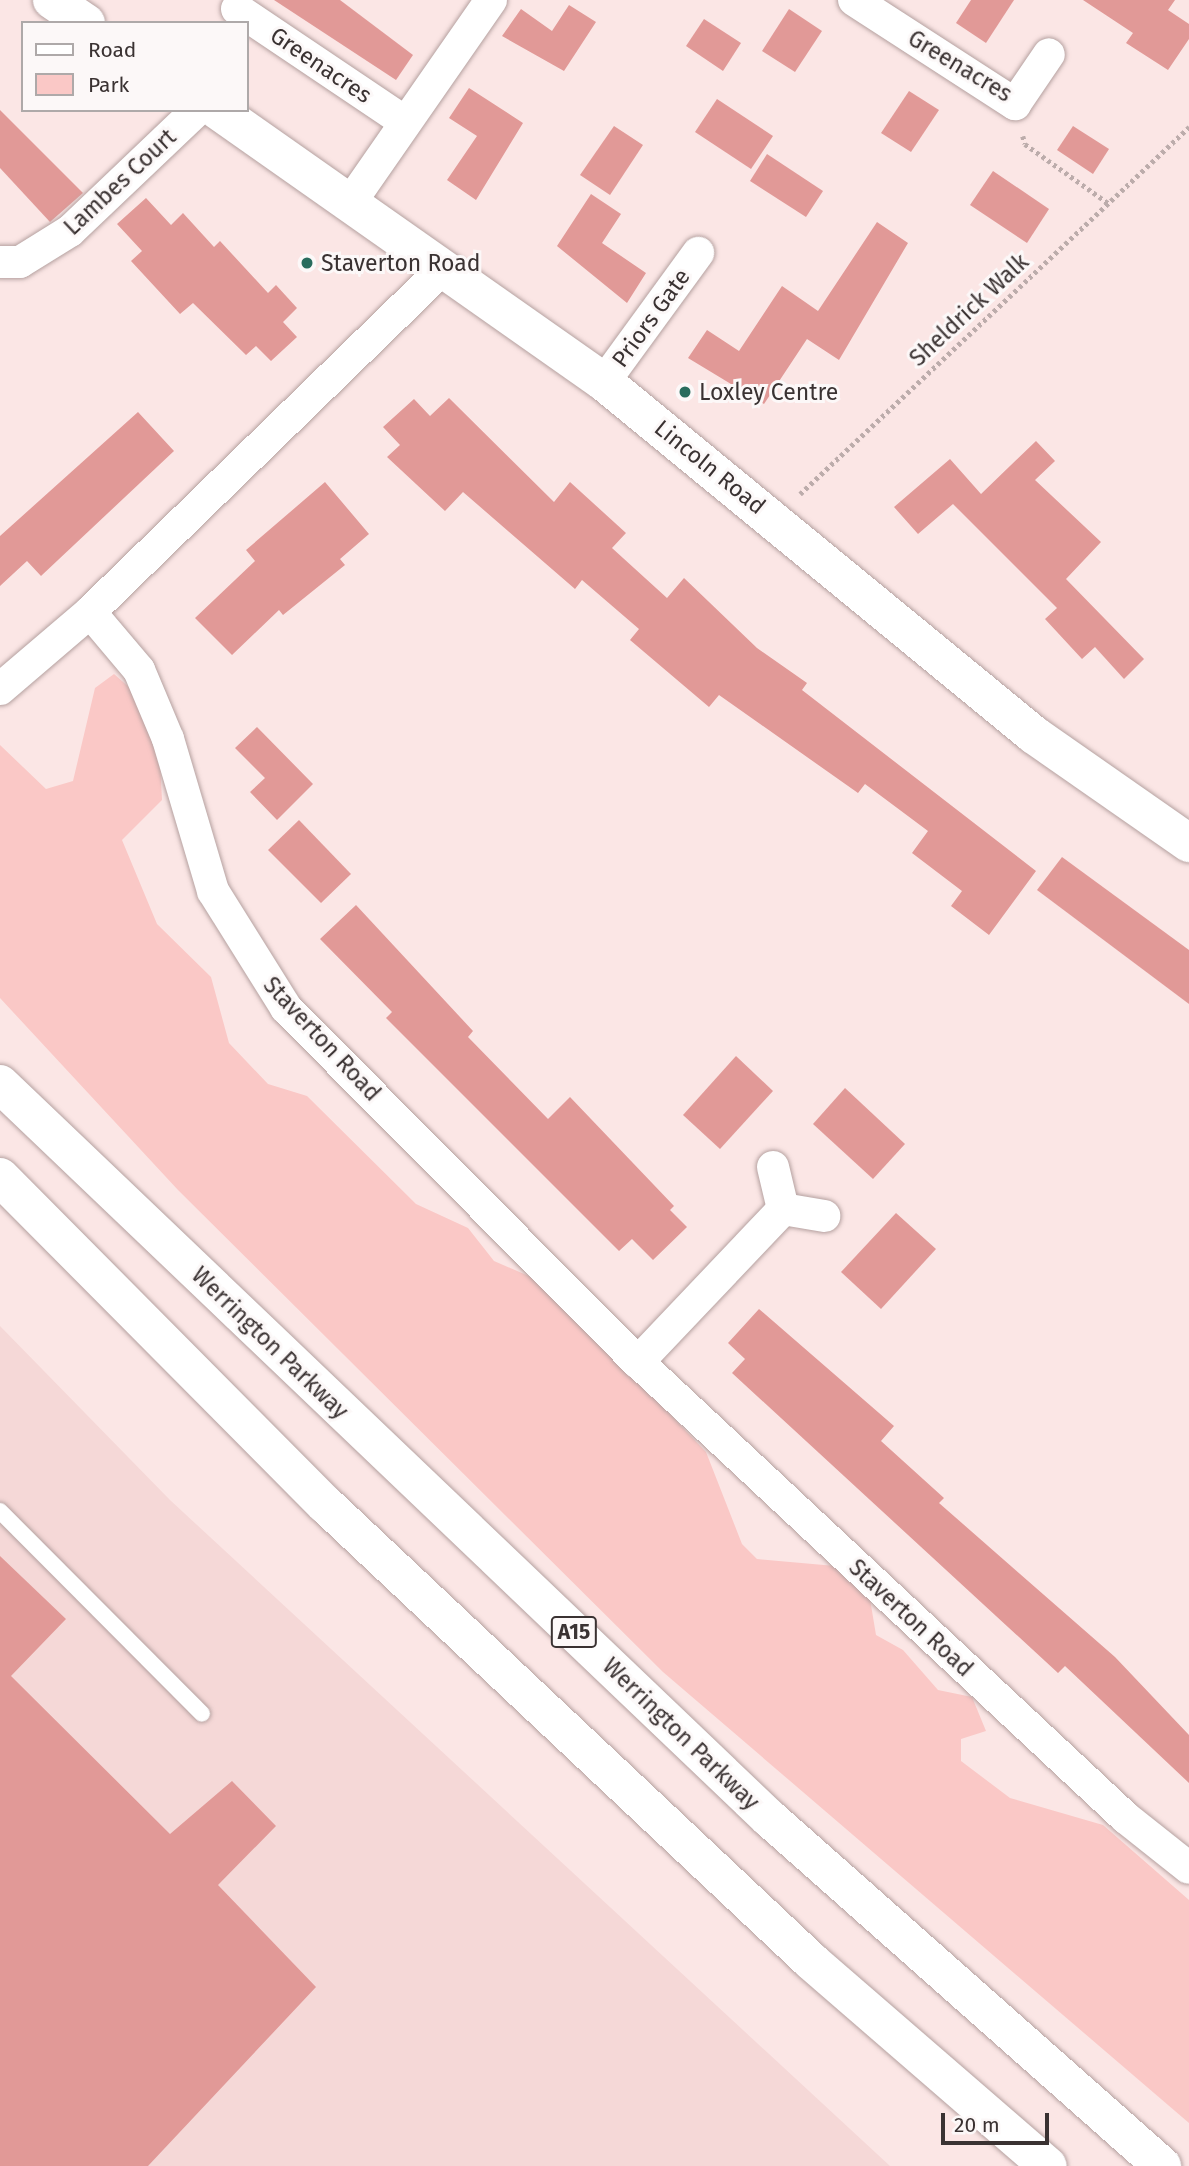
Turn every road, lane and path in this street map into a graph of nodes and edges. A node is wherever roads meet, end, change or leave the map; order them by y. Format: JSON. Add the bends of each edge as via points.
{"nodes":[{"id":1,"x":491,"y":0,"type":"edge"},
{"id":2,"x":855,"y":0,"type":"edge"},
{"id":3,"x":237,"y":9,"type":"dead end"},
{"id":4,"x":1049,"y":54,"type":"dead end"},
{"id":5,"x":1015,"y":104,"type":"junction"},
{"id":6,"x":195,"y":112,"type":"edge"},
{"id":7,"x":219,"y":112,"type":"edge"},
{"id":8,"x":405,"y":122,"type":"junction"},
{"id":9,"x":1189,"y":127,"type":"edge"},
{"id":10,"x":351,"y":203,"type":"junction"},
{"id":11,"x":1108,"y":203,"type":"junction"},
{"id":12,"x":698,"y":253,"type":"dead end"},
{"id":13,"x":0,"y":262,"type":"edge"},
{"id":14,"x":444,"y":268,"type":"junction"},
{"id":15,"x":604,"y":382,"type":"junction"},
{"id":16,"x":774,"y":519,"type":"junction"},
{"id":17,"x":90,"y":612,"type":"junction"},
{"id":18,"x":0,"y":689,"type":"edge"},
{"id":19,"x":1189,"y":843,"type":"edge"},
{"id":20,"x":0,"y":1084,"type":"edge"},
{"id":21,"x":773,"y":1167,"type":"dead end"},
{"id":22,"x":0,"y":1177,"type":"edge"},
{"id":23,"x":783,"y":1209,"type":"junction"},
{"id":24,"x":824,"y":1216,"type":"dead end"},
{"id":25,"x":638,"y":1362,"type":"junction"},
{"id":26,"x":0,"y":1511,"type":"edge"},
{"id":27,"x":202,"y":1714,"type":"dead end"},
{"id":28,"x":1189,"y":1868,"type":"edge"},
{"id":29,"x":1048,"y":2166,"type":"edge"},
{"id":30,"x":1162,"y":2166,"type":"edge"}],
"edges":[{"from":1,"to":8,"type":"street"},
{"from":2,"to":5,"type":"street","name":"Greenacres"},
{"from":3,"to":8,"type":"street","name":"Greenacres"},
{"from":4,"to":5,"type":"street","name":"Greenacres"},
{"from":5,"to":11,"type":"path","via":[[1025,144]]},
{"from":6,"to":13,"type":"street","name":"Lambes Court","via":[[70,231],[20,262]]},
{"from":7,"to":10,"type":"main road","name":"Lincoln Road"},
{"from":8,"to":10,"type":"street"},
{"from":9,"to":11,"type":"path","name":"Sheldrick Walk"},
{"from":10,"to":14,"type":"main road","name":"Lincoln Road"},
{"from":11,"to":16,"type":"path","name":"Sheldrick Walk"},
{"from":12,"to":15,"type":"street","name":"Priors Gate"},
{"from":14,"to":15,"type":"main road","name":"Lincoln Road"},
{"from":14,"to":17,"type":"street"},
{"from":15,"to":16,"type":"main road","name":"Lincoln Road"},
{"from":16,"to":19,"type":"main road","name":"Lincoln Road","via":[[1034,735]]},
{"from":17,"to":18,"type":"street"},
{"from":17,"to":25,"type":"street","name":"Staverton Road","via":[[139,670],[213,891],[253,962],[286,1008]]},
{"from":20,"to":30,"type":"main road","name":"Werrington Parkway","number":"A15","via":[[769,1818]]},
{"from":21,"to":23,"type":"street"},
{"from":22,"to":29,"type":"main road","via":[[326,1505],[811,1961]]},
{"from":23,"to":24,"type":"street"},
{"from":23,"to":25,"type":"street"},
{"from":25,"to":28,"type":"street","name":"Staverton Road","via":[[1126,1818]]},
{"from":26,"to":27,"type":"lane"}]}
